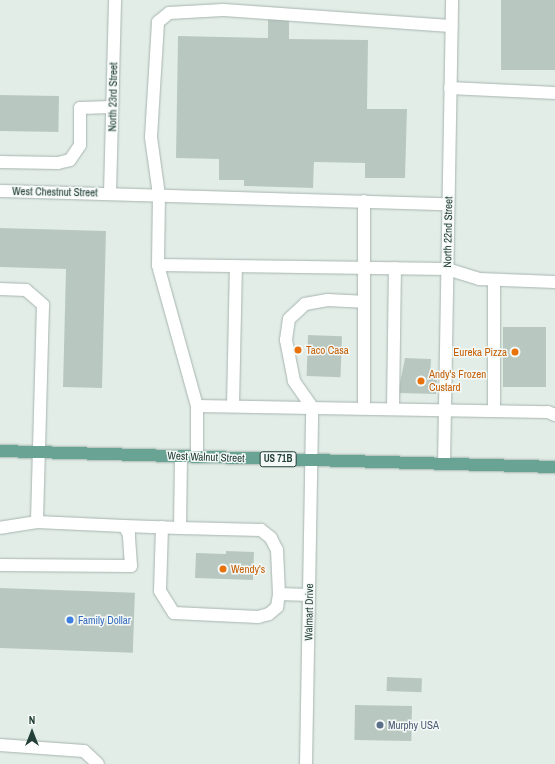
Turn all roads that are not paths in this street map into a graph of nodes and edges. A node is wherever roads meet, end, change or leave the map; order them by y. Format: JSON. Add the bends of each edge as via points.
{"nodes":[{"id":1,"x":115,"y":0,"type":"edge"},
{"id":2,"x":452,"y":0,"type":"edge"},
{"id":3,"x":451,"y":26,"type":"junction"},
{"id":4,"x":450,"y":88,"type":"junction"},
{"id":5,"x":555,"y":93,"type":"edge"},
{"id":6,"x":112,"y":107,"type":"junction"},
{"id":7,"x":0,"y":162,"type":"edge"},
{"id":8,"x":0,"y":191,"type":"edge"},
{"id":9,"x":110,"y":193,"type":"junction"},
{"id":10,"x":159,"y":195,"type":"junction"},
{"id":11,"x":364,"y":201,"type":"junction"},
{"id":12,"x":448,"y":204,"type":"junction"},
{"id":13,"x":158,"y":266,"type":"junction"},
{"id":14,"x":363,"y":267,"type":"junction"},
{"id":15,"x":236,"y":268,"type":"junction"},
{"id":16,"x":395,"y":268,"type":"junction"},
{"id":17,"x":447,"y":270,"type":"junction"},
{"id":18,"x":494,"y":280,"type":"junction"},
{"id":19,"x":555,"y":282,"type":"edge"},
{"id":20,"x":0,"y":289,"type":"edge"},
{"id":21,"x":362,"y":302,"type":"junction"},
{"id":22,"x":197,"y":406,"type":"junction"},
{"id":23,"x":233,"y":406,"type":"junction"},
{"id":24,"x":312,"y":407,"type":"junction"},
{"id":25,"x":364,"y":408,"type":"junction"},
{"id":26,"x":393,"y":408,"type":"junction"},
{"id":27,"x":445,"y":409,"type":"junction"},
{"id":28,"x":494,"y":410,"type":"junction"},
{"id":29,"x":555,"y":415,"type":"edge"},
{"id":30,"x":0,"y":451,"type":"edge"},
{"id":31,"x":39,"y":452,"type":"junction"},
{"id":32,"x":181,"y":456,"type":"junction"},
{"id":33,"x":197,"y":457,"type":"junction"},
{"id":34,"x":312,"y":460,"type":"junction"},
{"id":35,"x":444,"y":464,"type":"junction"},
{"id":36,"x":555,"y":467,"type":"edge"},
{"id":37,"x":38,"y":522,"type":"junction"},
{"id":38,"x":124,"y":526,"type":"junction"},
{"id":39,"x":162,"y":527,"type":"junction"},
{"id":40,"x":0,"y":528,"type":"edge"},
{"id":41,"x":180,"y":528,"type":"junction"},
{"id":42,"x":0,"y":565,"type":"edge"},
{"id":43,"x":279,"y":594,"type":"junction"},
{"id":44,"x":309,"y":595,"type":"junction"},
{"id":45,"x":0,"y":745,"type":"edge"},
{"id":46,"x":98,"y":764,"type":"edge"},
{"id":47,"x":306,"y":764,"type":"edge"}],
"edges":[{"from":1,"to":6,"type":"street","name":"North 23rd Street"},
{"from":2,"to":3,"type":"street","name":"North 22nd Street"},
{"from":3,"to":4,"type":"street","name":"North 22nd Street"},
{"from":3,"to":10,"type":"street","via":[[223,10],[169,13],[158,22],[152,122]]},
{"from":4,"to":5,"type":"street"},
{"from":4,"to":12,"type":"street","name":"North 22nd Street"},
{"from":6,"to":7,"type":"street","via":[[80,108],[80,145],[70,160],[58,163]]},
{"from":6,"to":9,"type":"street","name":"North 23rd Street"},
{"from":8,"to":9,"type":"street","name":"West Chestnut Street"},
{"from":9,"to":10,"type":"street","name":"West Chestnut Street"},
{"from":10,"to":11,"type":"street","name":"West Chestnut Street"},
{"from":10,"to":13,"type":"street"},
{"from":11,"to":12,"type":"street","name":"West Chestnut Street"},
{"from":11,"to":14,"type":"street"},
{"from":12,"to":17,"type":"street","name":"North 22nd Street"},
{"from":13,"to":15,"type":"street"},
{"from":13,"to":22,"type":"street"},
{"from":14,"to":15,"type":"street"},
{"from":14,"to":16,"type":"street"},
{"from":14,"to":21,"type":"street"},
{"from":15,"to":23,"type":"street"},
{"from":16,"to":17,"type":"street"},
{"from":16,"to":26,"type":"street"},
{"from":17,"to":18,"type":"street"},
{"from":17,"to":27,"type":"street","name":"North 22nd Street"},
{"from":18,"to":19,"type":"street"},
{"from":18,"to":28,"type":"street"},
{"from":20,"to":31,"type":"street","via":[[26,290],[43,305]]},
{"from":21,"to":24,"type":"street","via":[[328,300],[305,304],[289,319],[286,340],[294,381]]},
{"from":21,"to":25,"type":"street"},
{"from":22,"to":23,"type":"street"},
{"from":22,"to":33,"type":"street"},
{"from":23,"to":24,"type":"street"},
{"from":24,"to":25,"type":"street"},
{"from":24,"to":34,"type":"street","name":"Walmart Drive"},
{"from":25,"to":26,"type":"street"},
{"from":26,"to":27,"type":"street"},
{"from":27,"to":28,"type":"street"},
{"from":27,"to":35,"type":"street","name":"North 22nd Street"},
{"from":28,"to":29,"type":"street","via":[[548,412]]},
{"from":30,"to":31,"type":"main road","name":"West Walnut Street","number":"US 71B"},
{"from":31,"to":32,"type":"main road","name":"West Walnut Street","number":"US 71B"},
{"from":31,"to":37,"type":"street"},
{"from":32,"to":33,"type":"main road","name":"West Walnut Street","number":"US 71B"},
{"from":32,"to":41,"type":"street"},
{"from":33,"to":34,"type":"main road","name":"West Walnut Street","number":"US 71B"},
{"from":34,"to":35,"type":"main road","name":"West Walnut Street","number":"US 71B"},
{"from":34,"to":44,"type":"street","name":"Walmart Drive"},
{"from":35,"to":36,"type":"main road","name":"West Walnut Street","number":"US 71B"},
{"from":37,"to":38,"type":"street"},
{"from":37,"to":40,"type":"street"},
{"from":38,"to":39,"type":"street"},
{"from":38,"to":42,"type":"street","via":[[129,534],[131,566]]},
{"from":39,"to":41,"type":"street"},
{"from":39,"to":43,"type":"street","via":[[160,591],[174,614],[258,617],[269,614],[276,607]]},
{"from":41,"to":43,"type":"street","via":[[261,530],[271,538],[276,550]]},
{"from":43,"to":44,"type":"street"},
{"from":44,"to":47,"type":"street","name":"Walmart Drive"},
{"from":45,"to":46,"type":"street","via":[[84,751]]}]}
